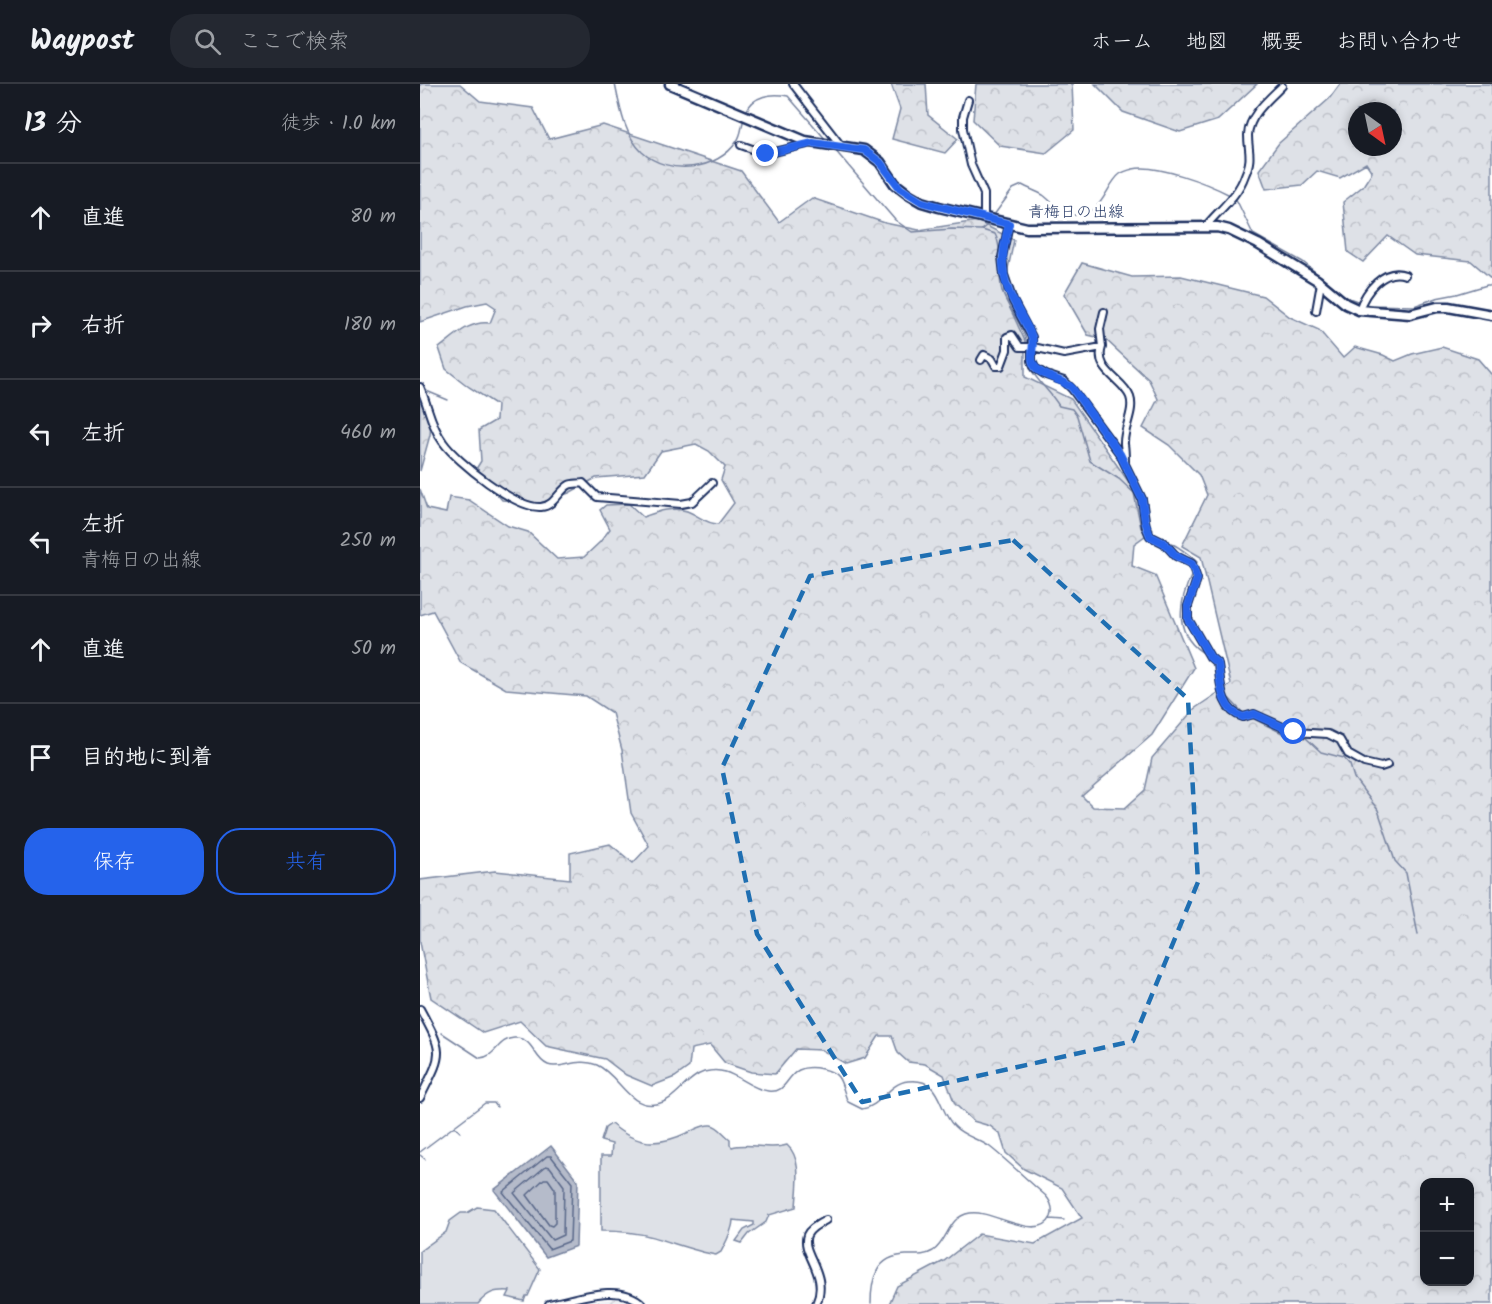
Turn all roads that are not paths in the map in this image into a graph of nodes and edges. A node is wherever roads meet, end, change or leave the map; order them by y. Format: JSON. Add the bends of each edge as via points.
{"nodes":[{"id":1,"x":670,"y":84,"type":"edge"},
{"id":2,"x":793,"y":84,"type":"edge"},
{"id":3,"x":1282,"y":86,"type":"dead end"},
{"id":4,"x":968,"y":100,"type":"dead end"},
{"id":5,"x":813,"y":143,"type":"junction"},
{"id":6,"x":741,"y":145,"type":"dead end"},
{"id":7,"x":839,"y":147,"type":"junction"},
{"id":8,"x":990,"y":219,"type":"junction"},
{"id":9,"x":1009,"y":224,"type":"junction"},
{"id":10,"x":1206,"y":226,"type":"junction"},
{"id":11,"x":1405,"y":275,"type":"dead end"},
{"id":12,"x":1321,"y":283,"type":"junction"},
{"id":13,"x":1359,"y":308,"type":"junction"},
{"id":14,"x":1316,"y":311,"type":"dead end"},
{"id":15,"x":1104,"y":312,"type":"dead end"},
{"id":16,"x":1492,"y":315,"type":"edge"},
{"id":17,"x":1033,"y":347,"type":"junction"},
{"id":18,"x":1102,"y":347,"type":"junction"},
{"id":19,"x":981,"y":360,"type":"dead end"},
{"id":20,"x":422,"y":390,"type":"edge"},
{"id":21,"x":1125,"y":466,"type":"junction"},
{"id":22,"x":712,"y":483,"type":"dead end"},
{"id":23,"x":1387,"y":765,"type":"dead end"},
{"id":24,"x":420,"y":1009,"type":"edge"},
{"id":25,"x":420,"y":1098,"type":"edge"},
{"id":26,"x":826,"y":1220,"type":"dead end"},
{"id":27,"x":549,"y":1304,"type":"edge"},
{"id":28,"x":642,"y":1304,"type":"edge"},
{"id":29,"x":816,"y":1304,"type":"edge"}],
"edges":[{"from":1,"to":5,"type":"main road","name":"青梅日の出線"},
{"from":2,"to":7,"type":"street"},
{"from":3,"to":10,"type":"street","via":[[1250,125],[1250,160],[1245,177]]},
{"from":4,"to":8,"type":"street","via":[[963,129]]},
{"from":5,"to":6,"type":"street","via":[[766,154]]},
{"from":5,"to":7,"type":"main road","name":"青梅日の出線"},
{"from":7,"to":8,"type":"main road","name":"青梅日の出線","via":[[864,150],[895,184],[922,202]]},
{"from":8,"to":9,"type":"main road","name":"青梅日の出線"},
{"from":9,"to":10,"type":"main road","name":"青梅日の出線","via":[[1027,228]]},
{"from":9,"to":17,"type":"street","via":[[1002,256],[1004,275]]},
{"from":10,"to":12,"type":"main road","name":"青梅日の出線","via":[[1243,235]]},
{"from":11,"to":13,"type":"street","via":[[1388,274],[1363,298]]},
{"from":12,"to":13,"type":"main road","name":"青梅日の出線","via":[[1346,304]]},
{"from":12,"to":14,"type":"street"},
{"from":13,"to":16,"type":"main road","name":"青梅日の出線","via":[[1410,314],[1449,307]]},
{"from":15,"to":18,"type":"street","via":[[1100,329]]},
{"from":17,"to":18,"type":"street","via":[[1064,354]]},
{"from":17,"to":19,"type":"street","via":[[1020,348],[1012,335],[1006,337],[1007,350],[1001,366],[984,355]]},
{"from":17,"to":21,"type":"street","via":[[1035,368],[1068,384]]},
{"from":18,"to":21,"type":"street","via":[[1100,359],[1131,402],[1124,443]]},
{"from":20,"to":22,"type":"street","via":[[442,441],[463,465],[531,506],[547,506],[570,485],[583,483],[597,497],[681,504],[692,502]]},
{"from":21,"to":23,"type":"street","via":[[1142,499],[1150,536],[1194,567],[1197,579],[1188,619],[1218,664],[1223,698],[1229,709],[1243,717],[1254,714],[1294,732],[1328,734],[1340,740],[1348,754],[1364,763]]},
{"from":24,"to":25,"type":"street","via":[[439,1053]]},
{"from":26,"to":29,"type":"street","via":[[807,1234],[806,1241],[819,1277]]},
{"from":27,"to":28,"type":"street","via":[[616,1292]]}]}
